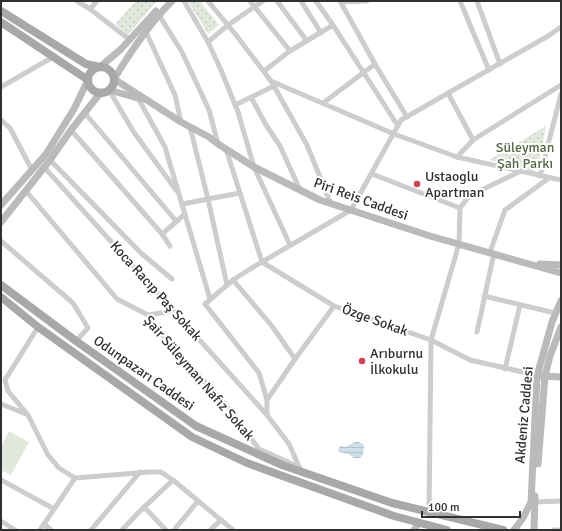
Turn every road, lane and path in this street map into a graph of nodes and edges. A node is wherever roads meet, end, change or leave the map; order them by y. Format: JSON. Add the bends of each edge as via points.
{"nodes":[{"id":1,"x":77,"y":1,"type":"edge"},
{"id":2,"x":97,"y":1,"type":"edge"},
{"id":3,"x":166,"y":1,"type":"edge"},
{"id":4,"x":172,"y":1,"type":"edge"},
{"id":5,"x":184,"y":1,"type":"edge"},
{"id":6,"x":208,"y":1,"type":"edge"},
{"id":7,"x":250,"y":1,"type":"edge"},
{"id":8,"x":263,"y":1,"type":"edge"},
{"id":9,"x":277,"y":1,"type":"edge"},
{"id":10,"x":301,"y":1,"type":"edge"},
{"id":11,"x":316,"y":1,"type":"edge"},
{"id":12,"x":367,"y":1,"type":"edge"},
{"id":13,"x":460,"y":1,"type":"edge"},
{"id":14,"x":477,"y":1,"type":"edge"},
{"id":15,"x":340,"y":2,"type":"edge"},
{"id":16,"x":254,"y":6,"type":"junction"},
{"id":17,"x":90,"y":9,"type":"junction"},
{"id":18,"x":1,"y":12,"type":"edge"},
{"id":19,"x":158,"y":15,"type":"junction"},
{"id":20,"x":1,"y":22,"type":"edge"},
{"id":21,"x":228,"y":25,"type":"junction"},
{"id":22,"x":333,"y":25,"type":"junction"},
{"id":23,"x":561,"y":27,"type":"edge"},
{"id":24,"x":146,"y":32,"type":"junction"},
{"id":25,"x":321,"y":33,"type":"junction"},
{"id":26,"x":130,"y":40,"type":"junction"},
{"id":27,"x":307,"y":41,"type":"junction"},
{"id":28,"x":208,"y":42,"type":"junction"},
{"id":29,"x":290,"y":51,"type":"junction"},
{"id":30,"x":53,"y":57,"type":"junction"},
{"id":31,"x":375,"y":64,"type":"junction"},
{"id":32,"x":500,"y":64,"type":"junction"},
{"id":33,"x":100,"y":67,"type":"junction"},
{"id":34,"x":489,"y":70,"type":"junction"},
{"id":35,"x":264,"y":71,"type":"junction"},
{"id":36,"x":363,"y":73,"type":"junction"},
{"id":37,"x":114,"y":78,"type":"junction"},
{"id":38,"x":88,"y":80,"type":"junction"},
{"id":39,"x":271,"y":81,"type":"junction"},
{"id":40,"x":561,"y":85,"type":"edge"},
{"id":41,"x":274,"y":86,"type":"junction"},
{"id":42,"x":1,"y":87,"type":"edge"},
{"id":43,"x":105,"y":91,"type":"junction"},
{"id":44,"x":448,"y":93,"type":"junction"},
{"id":45,"x":561,"y":94,"type":"edge"},
{"id":46,"x":251,"y":97,"type":"junction"},
{"id":47,"x":138,"y":98,"type":"junction"},
{"id":48,"x":148,"y":101,"type":"junction"},
{"id":49,"x":322,"y":103,"type":"junction"},
{"id":50,"x":235,"y":105,"type":"junction"},
{"id":51,"x":84,"y":112,"type":"junction"},
{"id":52,"x":407,"y":117,"type":"junction"},
{"id":53,"x":1,"y":120,"type":"edge"},
{"id":54,"x":181,"y":122,"type":"junction"},
{"id":55,"x":398,"y":126,"type":"junction"},
{"id":56,"x":190,"y":127,"type":"junction"},
{"id":57,"x":71,"y":130,"type":"junction"},
{"id":58,"x":394,"y":134,"type":"junction"},
{"id":59,"x":473,"y":140,"type":"junction"},
{"id":60,"x":218,"y":144,"type":"junction"},
{"id":61,"x":226,"y":149,"type":"junction"},
{"id":62,"x":458,"y":157,"type":"junction"},
{"id":63,"x":50,"y":160,"type":"junction"},
{"id":64,"x":44,"y":167,"type":"junction"},
{"id":65,"x":254,"y":167,"type":"junction"},
{"id":66,"x":32,"y":170,"type":"junction"},
{"id":67,"x":521,"y":171,"type":"junction"},
{"id":68,"x":372,"y":174,"type":"junction"},
{"id":69,"x":540,"y":176,"type":"junction"},
{"id":70,"x":549,"y":178,"type":"junction"},
{"id":71,"x":561,"y":180,"type":"edge"},
{"id":72,"x":300,"y":190,"type":"junction"},
{"id":73,"x":26,"y":191,"type":"junction"},
{"id":74,"x":240,"y":193,"type":"junction"},
{"id":75,"x":179,"y":194,"type":"junction"},
{"id":76,"x":208,"y":199,"type":"junction"},
{"id":77,"x":182,"y":204,"type":"junction"},
{"id":78,"x":331,"y":204,"type":"junction"},
{"id":79,"x":1,"y":205,"type":"edge"},
{"id":80,"x":460,"y":208,"type":"junction"},
{"id":81,"x":351,"y":210,"type":"junction"},
{"id":82,"x":184,"y":214,"type":"junction"},
{"id":83,"x":176,"y":221,"type":"junction"},
{"id":84,"x":1,"y":222,"type":"edge"},
{"id":85,"x":162,"y":234,"type":"junction"},
{"id":86,"x":1,"y":241,"type":"edge"},
{"id":87,"x":459,"y":244,"type":"junction"},
{"id":88,"x":290,"y":245,"type":"junction"},
{"id":89,"x":170,"y":246,"type":"dead end"},
{"id":90,"x":492,"y":253,"type":"junction"},
{"id":91,"x":262,"y":262,"type":"junction"},
{"id":92,"x":529,"y":264,"type":"junction"},
{"id":93,"x":561,"y":265,"type":"edge"},
{"id":94,"x":561,"y":273,"type":"edge"},
{"id":95,"x":172,"y":279,"type":"dead end"},
{"id":96,"x":233,"y":280,"type":"junction"},
{"id":97,"x":1,"y":285,"type":"edge"},
{"id":98,"x":227,"y":285,"type":"junction"},
{"id":99,"x":484,"y":296,"type":"junction"},
{"id":100,"x":1,"y":297,"type":"edge"},
{"id":101,"x":210,"y":299,"type":"junction"},
{"id":102,"x":561,"y":301,"type":"edge"},
{"id":103,"x":334,"y":306,"type":"junction"},
{"id":104,"x":520,"y":306,"type":"junction"},
{"id":105,"x":174,"y":311,"type":"junction"},
{"id":106,"x":555,"y":313,"type":"junction"},
{"id":107,"x":148,"y":315,"type":"junction"},
{"id":108,"x":38,"y":327,"type":"junction"},
{"id":109,"x":561,"y":327,"type":"edge"},
{"id":110,"x":477,"y":332,"type":"dead end"},
{"id":111,"x":431,"y":340,"type":"junction"},
{"id":112,"x":76,"y":341,"type":"junction"},
{"id":113,"x":295,"y":359,"type":"junction"},
{"id":114,"x":505,"y":369,"type":"junction"},
{"id":115,"x":541,"y":376,"type":"junction"},
{"id":116,"x":561,"y":377,"type":"edge"},
{"id":117,"x":3,"y":379,"type":"edge"},
{"id":118,"x":267,"y":400,"type":"junction"},
{"id":119,"x":1,"y":404,"type":"edge"},
{"id":120,"x":28,"y":415,"type":"junction"},
{"id":121,"x":267,"y":415,"type":"junction"},
{"id":122,"x":282,"y":465,"type":"junction"},
{"id":123,"x":300,"y":469,"type":"junction"},
{"id":124,"x":140,"y":472,"type":"junction"},
{"id":125,"x":277,"y":474,"type":"junction"},
{"id":126,"x":75,"y":478,"type":"junction"},
{"id":127,"x":1,"y":480,"type":"edge"},
{"id":128,"x":173,"y":480,"type":"junction"},
{"id":129,"x":198,"y":501,"type":"junction"},
{"id":130,"x":561,"y":501,"type":"edge"},
{"id":131,"x":535,"y":502,"type":"junction"},
{"id":132,"x":144,"y":507,"type":"junction"},
{"id":133,"x":54,"y":509,"type":"junction"},
{"id":134,"x":429,"y":513,"type":"junction"},
{"id":135,"x":221,"y":520,"type":"junction"},
{"id":136,"x":1,"y":521,"type":"edge"},
{"id":137,"x":419,"y":522,"type":"junction"},
{"id":138,"x":44,"y":524,"type":"junction"},
{"id":139,"x":429,"y":528,"type":"edge"},
{"id":140,"x":12,"y":529,"type":"edge"},
{"id":141,"x":40,"y":530,"type":"edge"},
{"id":142,"x":51,"y":530,"type":"edge"},
{"id":143,"x":91,"y":530,"type":"edge"},
{"id":144,"x":122,"y":530,"type":"edge"},
{"id":145,"x":166,"y":530,"type":"edge"},
{"id":146,"x":174,"y":530,"type":"edge"},
{"id":147,"x":210,"y":530,"type":"edge"},
{"id":148,"x":233,"y":530,"type":"edge"},
{"id":149,"x":414,"y":530,"type":"edge"},
{"id":150,"x":447,"y":530,"type":"edge"},
{"id":151,"x":503,"y":530,"type":"edge"},
{"id":152,"x":514,"y":530,"type":"edge"},
{"id":153,"x":534,"y":530,"type":"edge"},
{"id":154,"x":554,"y":530,"type":"edge"},
{"id":155,"x":561,"y":530,"type":"edge"}],
"edges":[{"from":1,"to":17,"type":"street"},
{"from":2,"to":17,"type":"street"},
{"from":3,"to":26,"type":"main road"},
{"from":4,"to":19,"type":"main road"},
{"from":5,"to":28,"type":"street"},
{"from":6,"to":21,"type":"street"},
{"from":7,"to":16,"type":"street"},
{"from":8,"to":16,"type":"street"},
{"from":9,"to":27,"type":"street"},
{"from":10,"to":25,"type":"street"},
{"from":11,"to":22,"type":"street"},
{"from":12,"to":15,"type":"street"},
{"from":13,"to":34,"type":"street"},
{"from":14,"to":32,"type":"street"},
{"from":15,"to":31,"type":"street"},
{"from":16,"to":21,"type":"street"},
{"from":16,"to":29,"type":"street"},
{"from":17,"to":26,"type":"street"},
{"from":18,"to":33,"type":"main road","via":[[86,64]]},
{"from":19,"to":24,"type":"main road"},
{"from":19,"to":60,"type":"street","via":[[182,52],[209,110]]},
{"from":20,"to":30,"type":"main road"},
{"from":21,"to":28,"type":"street"},
{"from":21,"to":35,"type":"street"},
{"from":22,"to":25,"type":"street"},
{"from":22,"to":36,"type":"street"},
{"from":23,"to":32,"type":"street"},
{"from":24,"to":37,"type":"main road"},
{"from":24,"to":54,"type":"street","via":[[175,95]]},
{"from":25,"to":27,"type":"street"},
{"from":26,"to":33,"type":"main road"},
{"from":27,"to":29,"type":"street"},
{"from":28,"to":50,"type":"street"},
{"from":29,"to":35,"type":"street"},
{"from":30,"to":38,"type":"main road"},
{"from":30,"to":42,"type":"street"},
{"from":31,"to":36,"type":"street"},
{"from":31,"to":52,"type":"street"},
{"from":32,"to":34,"type":"street"},
{"from":33,"to":37,"type":"main road","via":[[108,69]]},
{"from":33,"to":38,"type":"main road","via":[[90,72]]},
{"from":34,"to":44,"type":"street"},
{"from":35,"to":39,"type":"street"},
{"from":36,"to":49,"type":"street"},
{"from":36,"to":55,"type":"street"},
{"from":37,"to":43,"type":"main road","via":[[113,83]]},
{"from":37,"to":48,"type":"main road","name":"Piri Reis Caddesi"},
{"from":38,"to":43,"type":"main road","via":[[93,90]]},
{"from":38,"to":66,"type":"main road","via":[[74,109],[46,154]]},
{"from":39,"to":41,"type":"street"},
{"from":39,"to":49,"type":"street"},
{"from":40,"to":59,"type":"street"},
{"from":41,"to":46,"type":"street"},
{"from":41,"to":78,"type":"street","via":[[307,145]]},
{"from":43,"to":47,"type":"main road","name":"Piri Reis Caddesi"},
{"from":43,"to":51,"type":"main road"},
{"from":43,"to":75,"type":"street"},
{"from":44,"to":52,"type":"street"},
{"from":44,"to":59,"type":"street"},
{"from":45,"to":69,"type":"street"},
{"from":46,"to":50,"type":"street"},
{"from":46,"to":72,"type":"street","via":[[280,146]]},
{"from":47,"to":48,"type":"main road","name":"Piri Reis Caddesi"},
{"from":47,"to":75,"type":"street","via":[[165,147]]},
{"from":48,"to":54,"type":"main road","name":"Piri Reis Caddesi"},
{"from":49,"to":58,"type":"street"},
{"from":50,"to":65,"type":"street"},
{"from":51,"to":57,"type":"main road"},
{"from":51,"to":83,"type":"street"},
{"from":52,"to":55,"type":"street","via":[[400,120]]},
{"from":53,"to":66,"type":"street","via":[[10,128]]},
{"from":54,"to":56,"type":"main road","name":"Piri Reis Caddesi"},
{"from":55,"to":58,"type":"street"},
{"from":56,"to":60,"type":"main road","name":"Piri Reis Caddesi"},
{"from":56,"to":76,"type":"street"},
{"from":57,"to":63,"type":"main road"},
{"from":57,"to":85,"type":"street"},
{"from":58,"to":62,"type":"street"},
{"from":58,"to":68,"type":"street"},
{"from":59,"to":62,"type":"street"},
{"from":60,"to":61,"type":"main road","name":"Piri Reis Caddesi"},
{"from":61,"to":65,"type":"main road","name":"Piri Reis Caddesi"},
{"from":61,"to":74,"type":"street"},
{"from":62,"to":67,"type":"street"},
{"from":63,"to":64,"type":"main road"},
{"from":63,"to":95,"type":"street","via":[[141,254]]},
{"from":64,"to":73,"type":"main road"},
{"from":64,"to":105,"type":"street","name":"Koca Racıp Paş Sokak"},
{"from":65,"to":72,"type":"main road","name":"Piri Reis Caddesi"},
{"from":65,"to":88,"type":"street"},
{"from":66,"to":79,"type":"main road"},
{"from":67,"to":69,"type":"street"},
{"from":67,"to":80,"type":"street","via":[[469,196]]},
{"from":68,"to":80,"type":"street"},
{"from":68,"to":81,"type":"street"},
{"from":69,"to":70,"type":"street"},
{"from":70,"to":71,"type":"street"},
{"from":70,"to":90,"type":"street","via":[[505,210]]},
{"from":72,"to":78,"type":"main road","name":"Piri Reis Caddesi"},
{"from":73,"to":84,"type":"main road"},
{"from":73,"to":107,"type":"street","name":"Şair Süleyman Nafız Sokak","via":[[117,299]]},
{"from":74,"to":76,"type":"street"},
{"from":74,"to":91,"type":"street"},
{"from":75,"to":77,"type":"street"},
{"from":76,"to":77,"type":"street"},
{"from":76,"to":98,"type":"street"},
{"from":77,"to":82,"type":"street"},
{"from":78,"to":81,"type":"main road","name":"Piri Reis Caddesi"},
{"from":80,"to":87,"type":"street"},
{"from":81,"to":87,"type":"main road","name":"Piri Reis Caddesi"},
{"from":81,"to":88,"type":"street"},
{"from":82,"to":83,"type":"street"},
{"from":82,"to":101,"type":"street"},
{"from":83,"to":85,"type":"street"},
{"from":85,"to":89,"type":"street"},
{"from":86,"to":112,"type":"street","via":[[73,303],[88,328]]},
{"from":87,"to":90,"type":"main road","name":"Piri Reis Caddesi"},
{"from":87,"to":111,"type":"street"},
{"from":88,"to":91,"type":"street"},
{"from":90,"to":92,"type":"main road","name":"Piri Reis Caddesi"},
{"from":90,"to":99,"type":"street"},
{"from":91,"to":96,"type":"street"},
{"from":91,"to":103,"type":"street","name":"Özge Sokak"},
{"from":92,"to":93,"type":"main road"},
{"from":92,"to":94,"type":"main road","name":"Piri Reis Caddesi"},
{"from":96,"to":98,"type":"street"},
{"from":96,"to":113,"type":"street","via":[[272,326]]},
{"from":97,"to":112,"type":"main road","name":"Odunpazarı Caddesi"},
{"from":98,"to":101,"type":"street"},
{"from":99,"to":104,"type":"street"},
{"from":99,"to":110,"type":"street"},
{"from":100,"to":108,"type":"main road","name":"Odunpazarı Caddesi"},
{"from":101,"to":118,"type":"street","via":[[205,304],[259,373]]},
{"from":102,"to":106,"type":"main road","name":"Akdeniz Caddesi"},
{"from":103,"to":111,"type":"street","name":"Özge Sokak"},
{"from":103,"to":113,"type":"street"},
{"from":104,"to":106,"type":"street"},
{"from":104,"to":114,"type":"street"},
{"from":105,"to":107,"type":"street"},
{"from":105,"to":121,"type":"street","name":"Koca Racıp Paş Sokak"},
{"from":106,"to":115,"type":"main road","name":"Akdeniz Caddesi"},
{"from":107,"to":123,"type":"street","name":"Şair Süleyman Nafız Sokak","via":[[156,328],[225,404],[259,449]]},
{"from":108,"to":117,"type":"street"},
{"from":108,"to":125,"type":"main road","name":"Odunpazarı Caddesi","via":[[192,437]]},
{"from":109,"to":115,"type":"main road","name":"Akdeniz Caddesi"},
{"from":111,"to":114,"type":"street","name":"Özge Sokak","via":[[470,360]]},
{"from":111,"to":134,"type":"street"},
{"from":112,"to":122,"type":"main road","name":"Odunpazarı Caddesi","via":[[196,426]]},
{"from":113,"to":118,"type":"street"},
{"from":114,"to":115,"type":"street","name":"Özge Sokak"},
{"from":115,"to":116,"type":"main road"},
{"from":115,"to":131,"type":"main road","name":"Akdeniz Caddesi"},
{"from":115,"to":152,"type":"main road","name":"Akdeniz Caddesi","via":[[530,502],[528,511]]},
{"from":117,"to":120,"type":"street","via":[[8,391]]},
{"from":118,"to":121,"type":"street"},
{"from":119,"to":120,"type":"street"},
{"from":120,"to":126,"type":"street","via":[[48,455],[58,468]]},
{"from":121,"to":123,"type":"street","name":"Koca Racıp Paş Sokak","via":[[289,444]]},
{"from":122,"to":123,"type":"main road","name":"Odunpazarı Caddesi"},
{"from":122,"to":125,"type":"main road"},
{"from":123,"to":134,"type":"main road","name":"Odunpazarı Caddesi","via":[[392,503]]},
{"from":124,"to":126,"type":"street"},
{"from":124,"to":128,"type":"street","via":[[161,472]]},
{"from":124,"to":143,"type":"street"},
{"from":125,"to":137,"type":"main road","name":"Odunpazarı Caddesi","via":[[394,516]]},
{"from":126,"to":133,"type":"street"},
{"from":127,"to":133,"type":"street"},
{"from":128,"to":129,"type":"street"},
{"from":128,"to":132,"type":"street"},
{"from":129,"to":135,"type":"street"},
{"from":129,"to":146,"type":"street"},
{"from":130,"to":131,"type":"street"},
{"from":131,"to":153,"type":"main road","name":"Akdeniz Caddesi"},
{"from":132,"to":144,"type":"street"},
{"from":132,"to":145,"type":"street"},
{"from":133,"to":138,"type":"street"},
{"from":134,"to":151,"type":"main road","name":"Odunpazarı Caddesi"},
{"from":135,"to":147,"type":"street"},
{"from":135,"to":148,"type":"street"},
{"from":136,"to":140,"type":"street"},
{"from":137,"to":139,"type":"main road","name":"Odunpazarı Caddesi"},
{"from":137,"to":149,"type":"main road"},
{"from":138,"to":141,"type":"street"},
{"from":138,"to":142,"type":"street"},
{"from":139,"to":150,"type":"main road","name":"Odunpazarı Caddesi"},
{"from":154,"to":155,"type":"street"}]}
